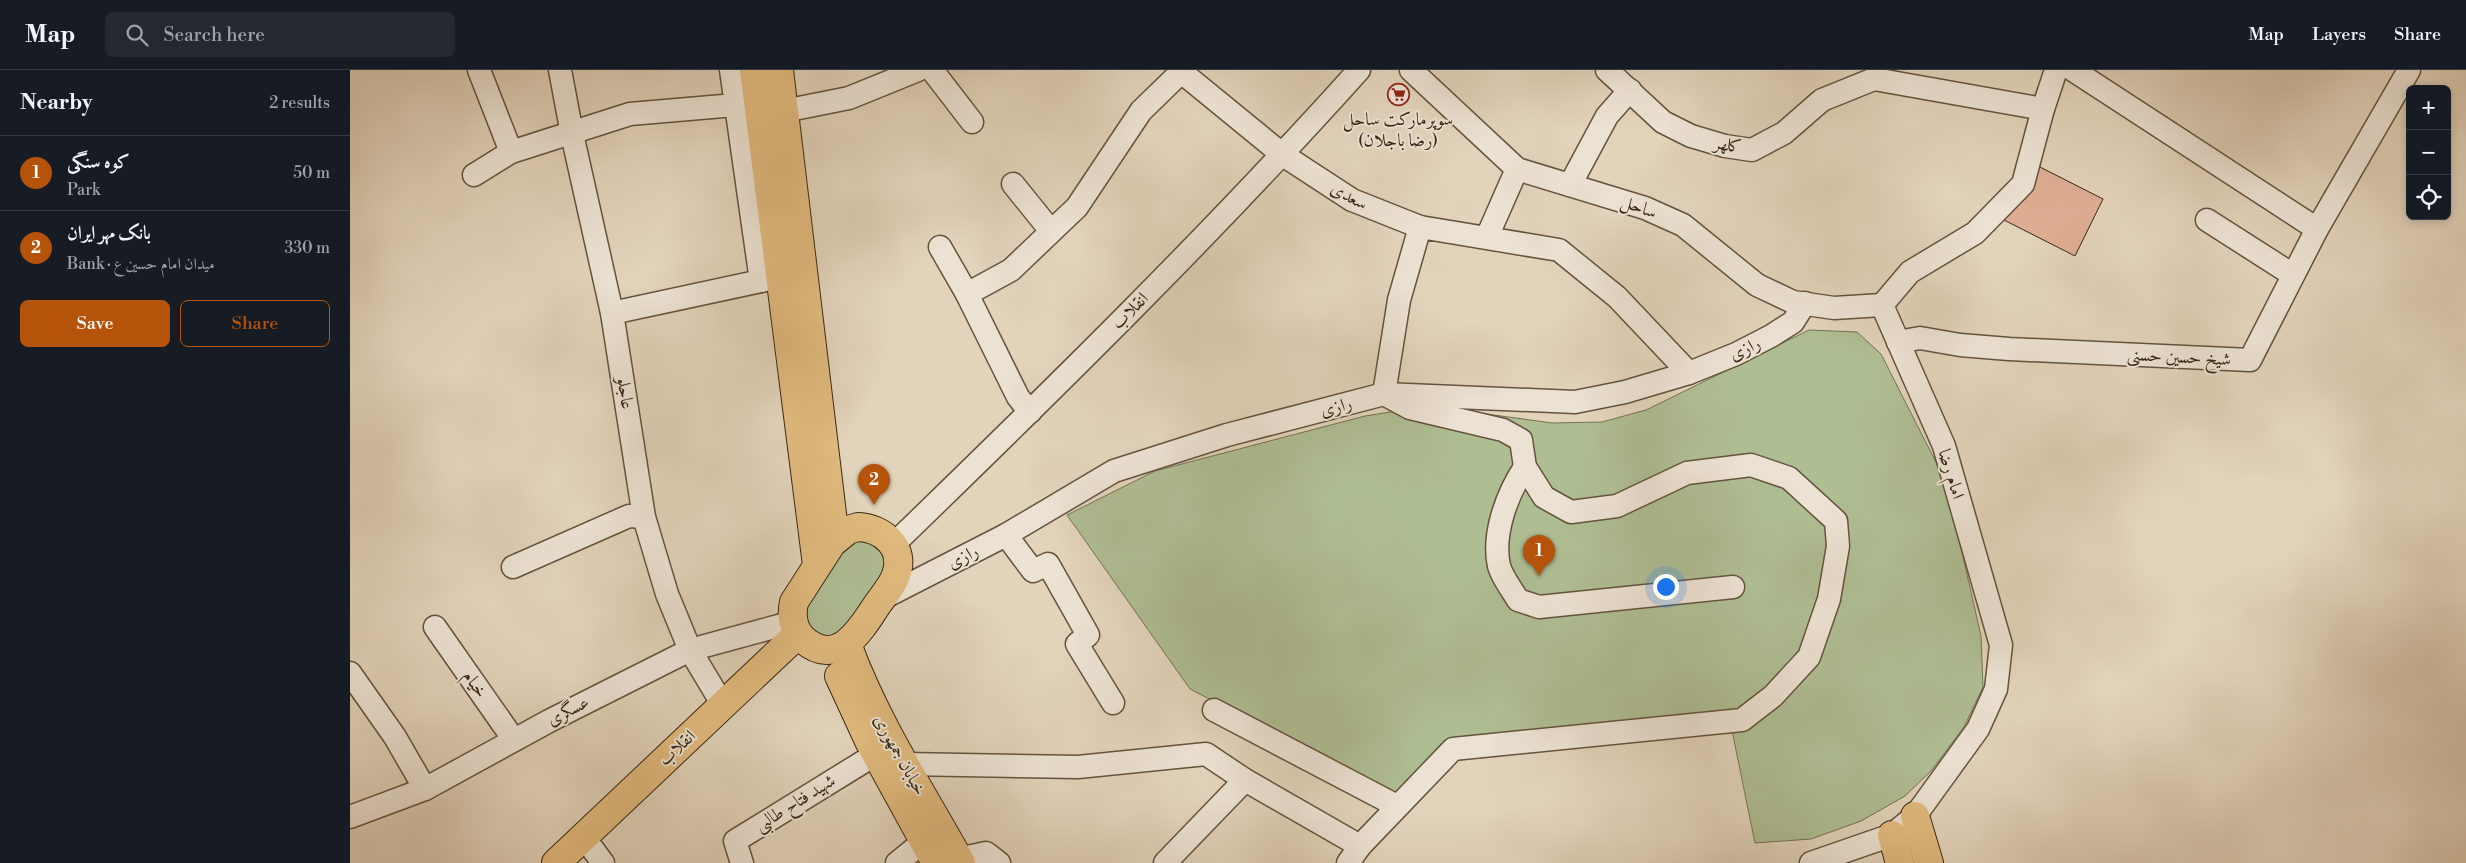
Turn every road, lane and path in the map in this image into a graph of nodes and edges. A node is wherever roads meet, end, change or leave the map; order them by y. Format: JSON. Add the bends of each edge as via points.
{"nodes":[{"id":1,"x":479,"y":70,"type":"edge"},
{"id":2,"x":560,"y":70,"type":"edge"},
{"id":3,"x":731,"y":70,"type":"edge"},
{"id":4,"x":754,"y":70,"type":"edge"},
{"id":5,"x":918,"y":70,"type":"edge"},
{"id":6,"x":932,"y":70,"type":"edge"},
{"id":7,"x":1359,"y":70,"type":"edge"},
{"id":8,"x":1412,"y":70,"type":"edge"},
{"id":9,"x":1607,"y":70,"type":"edge"},
{"id":10,"x":2056,"y":70,"type":"edge"},
{"id":11,"x":2074,"y":70,"type":"edge"},
{"id":12,"x":2409,"y":70,"type":"edge"},
{"id":13,"x":1180,"y":71,"type":"edge"},
{"id":14,"x":1873,"y":74,"type":"edge"},
{"id":15,"x":1630,"y":90,"type":"junction"},
{"id":16,"x":767,"y":96,"type":"edge"},
{"id":17,"x":2043,"y":109,"type":"junction"},
{"id":18,"x":972,"y":122,"type":"dead end"},
{"id":19,"x":572,"y":134,"type":"junction"},
{"id":20,"x":511,"y":152,"type":"junction"},
{"id":21,"x":1283,"y":156,"type":"junction"},
{"id":22,"x":1517,"y":169,"type":"junction"},
{"id":23,"x":474,"y":175,"type":"dead end"},
{"id":24,"x":1013,"y":184,"type":"dead end"},
{"id":25,"x":1570,"y":185,"type":"junction"},
{"id":26,"x":2207,"y":220,"type":"dead end"},
{"id":27,"x":1420,"y":227,"type":"junction"},
{"id":28,"x":2316,"y":229,"type":"junction"},
{"id":29,"x":1051,"y":231,"type":"junction"},
{"id":30,"x":1487,"y":237,"type":"junction"},
{"id":31,"x":940,"y":247,"type":"dead end"},
{"id":32,"x":2293,"y":275,"type":"junction"},
{"id":33,"x":771,"y":279,"type":"junction"},
{"id":34,"x":967,"y":294,"type":"junction"},
{"id":35,"x":1805,"y":303,"type":"junction"},
{"id":36,"x":1882,"y":305,"type":"junction"},
{"id":37,"x":612,"y":313,"type":"junction"},
{"id":38,"x":1898,"y":342,"type":"junction"},
{"id":39,"x":1690,"y":373,"type":"junction"},
{"id":40,"x":1384,"y":394,"type":"junction"},
{"id":41,"x":1030,"y":412,"type":"junction"},
{"id":42,"x":1525,"y":467,"type":"junction"},
{"id":43,"x":644,"y":517,"type":"junction"},
{"id":44,"x":1006,"y":535,"type":"junction"},
{"id":45,"x":835,"y":539,"type":"junction"},
{"id":46,"x":893,"y":545,"type":"junction"},
{"id":47,"x":817,"y":565,"type":"junction"},
{"id":48,"x":513,"y":567,"type":"dead end"},
{"id":49,"x":1733,"y":587,"type":"dead end"},
{"id":50,"x":881,"y":600,"type":"junction"},
{"id":51,"x":436,"y":627,"type":"dead end"},
{"id":52,"x":796,"y":628,"type":"junction"},
{"id":53,"x":838,"y":646,"type":"junction"},
{"id":54,"x":690,"y":650,"type":"junction"},
{"id":55,"x":350,"y":673,"type":"edge"},
{"id":56,"x":1113,"y":703,"type":"dead end"},
{"id":57,"x":723,"y":705,"type":"junction"},
{"id":58,"x":1214,"y":710,"type":"dead end"},
{"id":59,"x":514,"y":740,"type":"junction"},
{"id":60,"x":876,"y":754,"type":"junction"},
{"id":61,"x":905,"y":764,"type":"junction"},
{"id":62,"x":1245,"y":780,"type":"junction"},
{"id":63,"x":425,"y":789,"type":"junction"},
{"id":64,"x":1397,"y":806,"type":"junction"},
{"id":65,"x":350,"y":816,"type":"edge"},
{"id":66,"x":1915,"y":816,"type":"junction"},
{"id":67,"x":1892,"y":835,"type":"junction"},
{"id":68,"x":583,"y":836,"type":"junction"},
{"id":69,"x":1354,"y":854,"type":"edge"},
{"id":70,"x":945,"y":857,"type":"edge"},
{"id":71,"x":556,"y":863,"type":"edge"},
{"id":72,"x":603,"y":863,"type":"edge"},
{"id":73,"x":742,"y":863,"type":"edge"},
{"id":74,"x":898,"y":863,"type":"edge"},
{"id":75,"x":999,"y":863,"type":"edge"},
{"id":76,"x":1164,"y":863,"type":"edge"},
{"id":77,"x":1811,"y":863,"type":"edge"},
{"id":78,"x":1900,"y":863,"type":"edge"},
{"id":79,"x":1929,"y":863,"type":"edge"}],
"edges":[{"from":1,"to":20,"type":"street"},
{"from":2,"to":19,"type":"street","name":"عاجلو"},
{"from":3,"to":16,"type":"street"},
{"from":4,"to":16,"type":"main road"},
{"from":5,"to":16,"type":"street","via":[[850,98]]},
{"from":6,"to":18,"type":"street"},
{"from":7,"to":21,"type":"street","name":"انقلاب"},
{"from":8,"to":22,"type":"street","name":"ساحل"},
{"from":9,"to":15,"type":"street","name":"کلهر"},
{"from":10,"to":17,"type":"street"},
{"from":11,"to":28,"type":"street"},
{"from":12,"to":28,"type":"street","name":"شیخ حسین حسنی"},
{"from":13,"to":21,"type":"street","name":"سعدی"},
{"from":13,"to":29,"type":"street","via":[[1141,111],[1077,208]]},
{"from":14,"to":15,"type":"street","name":"کلهر","via":[[1822,100],[1784,133],[1752,150],[1691,136],[1663,122]]},
{"from":14,"to":17,"type":"street"},
{"from":15,"to":25,"type":"street","via":[[1607,116]]},
{"from":16,"to":19,"type":"street","via":[[630,114]]},
{"from":16,"to":33,"type":"main road"},
{"from":16,"to":45,"type":"main road"},
{"from":17,"to":36,"type":"street","via":[[2023,184],[1974,233],[1910,272]]},
{"from":19,"to":20,"type":"street"},
{"from":19,"to":37,"type":"street","name":"عاجلو"},
{"from":20,"to":23,"type":"street"},
{"from":21,"to":27,"type":"street","name":"سعدی","via":[[1352,200]]},
{"from":21,"to":41,"type":"street","name":"انقلاب"},
{"from":22,"to":25,"type":"street","name":"ساحل"},
{"from":22,"to":30,"type":"street"},
{"from":24,"to":29,"type":"street"},
{"from":25,"to":35,"type":"street","name":"ساحل","via":[[1644,208],[1684,225],[1757,285],[1793,302]]},
{"from":26,"to":32,"type":"street"},
{"from":27,"to":30,"type":"street","name":"سعدی"},
{"from":27,"to":40,"type":"street","via":[[1399,300]]},
{"from":28,"to":32,"type":"street","name":"شیخ حسین حسنی"},
{"from":29,"to":34,"type":"street","via":[[1011,270]]},
{"from":30,"to":39,"type":"street","name":"سعدی","via":[[1560,250],[1617,297]]},
{"from":31,"to":34,"type":"street"},
{"from":32,"to":38,"type":"street","name":"شیخ حسین حسنی","via":[[2250,360],[2009,349],[1920,338]]},
{"from":33,"to":37,"type":"street"},
{"from":33,"to":47,"type":"main road"},
{"from":34,"to":41,"type":"street","via":[[1018,396]]},
{"from":35,"to":36,"type":"street","name":"ساحل","via":[[1834,308]]},
{"from":35,"to":39,"type":"street","name":"رازی","via":[[1793,322],[1771,336]]},
{"from":36,"to":38,"type":"street","name":"امام رضا"},
{"from":37,"to":43,"type":"street","name":"عاجلو"},
{"from":38,"to":66,"type":"street","name":"امام رضا","via":[[1944,446],[2001,645],[1996,689],[1978,729]]},
{"from":39,"to":40,"type":"street","name":"رازی","via":[[1625,392],[1575,402]]},
{"from":40,"to":42,"type":"street","via":[[1410,408],[1503,430],[1521,440]]},
{"from":40,"to":44,"type":"street","name":"رازی","via":[[1226,435],[1114,471]]},
{"from":41,"to":46,"type":"street","name":"انقلاب"},
{"from":42,"to":49,"type":"street","via":[[1514,484],[1496,540],[1499,568],[1518,600],[1539,607]]},
{"from":42,"to":64,"type":"street","via":[[1544,497],[1571,512],[1617,506],[1687,473],[1751,465],[1789,478],[1836,521],[1838,546],[1829,599],[1809,658],[1773,696],[1742,720],[1453,749]]},
{"from":43,"to":48,"type":"street","via":[[629,516]]},
{"from":43,"to":54,"type":"street","name":"عاجلو","via":[[667,594]]},
{"from":44,"to":50,"type":"street","name":"رازی"},
{"from":44,"to":56,"type":"street","via":[[1033,571],[1048,564],[1088,635],[1077,644]]},
{"from":45,"to":46,"type":"main road","via":[[848,530],[868,528],[886,536]]},
{"from":45,"to":47,"type":"main road"},
{"from":46,"to":50,"type":"main road","via":[[898,564],[896,575]]},
{"from":47,"to":52,"type":"main road","via":[[794,602]]},
{"from":50,"to":53,"type":"main road","via":[[858,634]]},
{"from":51,"to":59,"type":"street","name":"خیام"},
{"from":52,"to":53,"type":"main road","via":[[812,646]]},
{"from":52,"to":54,"type":"street","name":"عسگری"},
{"from":52,"to":57,"type":"main road","name":"انقلاب"},
{"from":53,"to":60,"type":"main road","name":"خیابان جمهوری","via":[[844,688]]},
{"from":53,"to":61,"type":"main road","name":"خیابان جمهوری"},
{"from":54,"to":57,"type":"street","name":"عاجلو"},
{"from":54,"to":59,"type":"street","name":"عسگری"},
{"from":55,"to":63,"type":"street","via":[[395,737]]},
{"from":57,"to":68,"type":"main road","name":"انقلاب"},
{"from":58,"to":64,"type":"street"},
{"from":59,"to":63,"type":"street","name":"عسگری"},
{"from":60,"to":70,"type":"main road","name":"خیابان جمهوری"},
{"from":60,"to":73,"type":"street","name":"شهید فتاح طالبی","via":[[735,841]]},
{"from":61,"to":62,"type":"street","via":[[1078,767],[1206,754]]},
{"from":61,"to":70,"type":"main road","name":"خیابان جمهوری"},
{"from":62,"to":69,"type":"street"},
{"from":62,"to":76,"type":"street"},
{"from":63,"to":65,"type":"street","name":"عسگری"},
{"from":64,"to":69,"type":"street"},
{"from":66,"to":67,"type":"street","name":"امام رضا"},
{"from":66,"to":79,"type":"main road"},
{"from":67,"to":77,"type":"street","name":"امام رضا"},
{"from":67,"to":78,"type":"main road"},
{"from":68,"to":71,"type":"main road","name":"انقلاب"},
{"from":68,"to":72,"type":"street"},
{"from":70,"to":74,"type":"street"},
{"from":70,"to":75,"type":"street","via":[[986,853]]}]}
